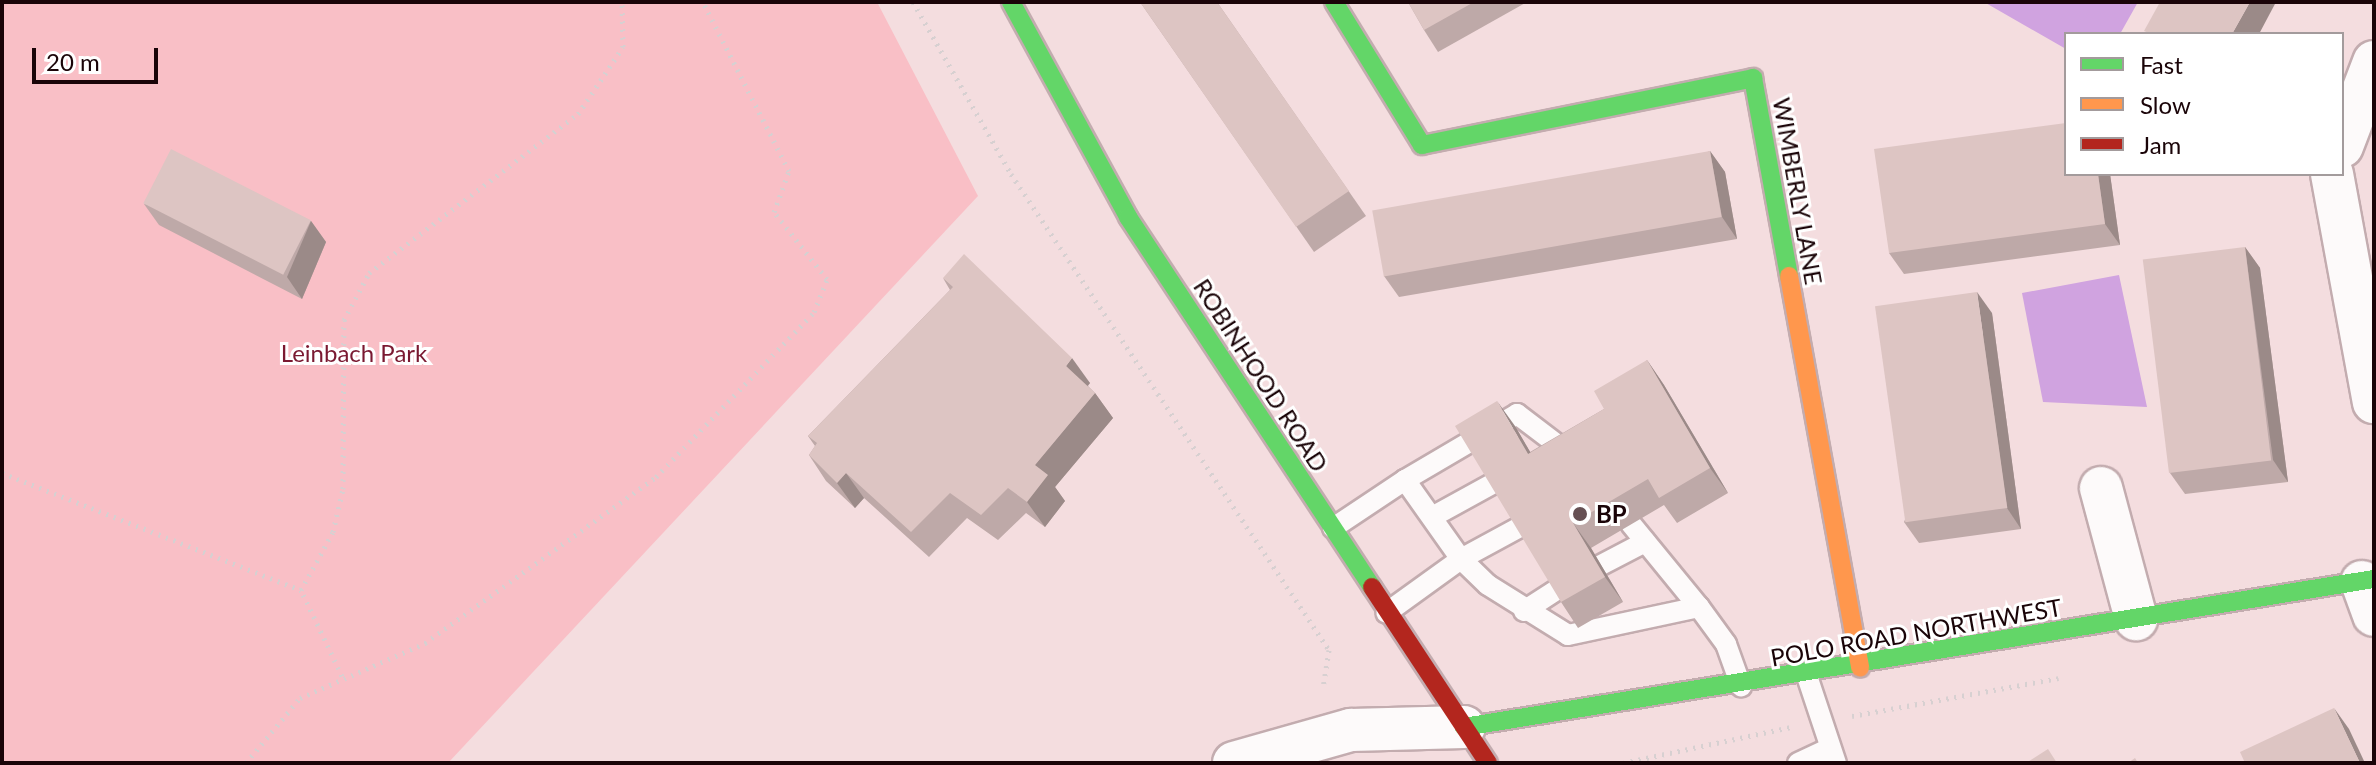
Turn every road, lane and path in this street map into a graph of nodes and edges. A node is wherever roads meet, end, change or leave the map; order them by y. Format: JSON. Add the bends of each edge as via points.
{"nodes":[{"id":1,"x":622,"y":2,"type":"edge"},
{"id":2,"x":703,"y":2,"type":"edge"},
{"id":3,"x":913,"y":2,"type":"edge"},
{"id":4,"x":1011,"y":2,"type":"edge"},
{"id":5,"x":1334,"y":2,"type":"edge"},
{"id":6,"x":2374,"y":62,"type":"edge"},
{"id":7,"x":2344,"y":141,"type":"edge"},
{"id":8,"x":2332,"y":176,"type":"edge"},
{"id":9,"x":2374,"y":402,"type":"edge"},
{"id":10,"x":1560,"y":444,"type":"junction"},
{"id":11,"x":1533,"y":458,"type":"edge"},
{"id":12,"x":1577,"y":461,"type":"edge"},
{"id":13,"x":2,"y":473,"type":"edge"},
{"id":14,"x":1405,"y":480,"type":"junction"},
{"id":15,"x":1492,"y":484,"type":"edge"},
{"id":16,"x":2101,"y":488,"type":"dead end"},
{"id":17,"x":1432,"y":517,"type":"junction"},
{"id":18,"x":1631,"y":524,"type":"dead end"},
{"id":19,"x":1333,"y":528,"type":"junction"},
{"id":20,"x":1518,"y":528,"type":"edge"},
{"id":21,"x":1645,"y":542,"type":"junction"},
{"id":22,"x":1461,"y":559,"type":"junction"},
{"id":23,"x":1601,"y":565,"type":"edge"},
{"id":24,"x":301,"y":590,"type":"junction"},
{"id":25,"x":1556,"y":590,"type":"edge"},
{"id":26,"x":2370,"y":592,"type":"edge"},
{"id":27,"x":1699,"y":607,"type":"junction"},
{"id":28,"x":1524,"y":611,"type":"junction"},
{"id":29,"x":1386,"y":613,"type":"junction"},
{"id":30,"x":2136,"y":619,"type":"junction"},
{"id":31,"x":1860,"y":668,"type":"junction"},
{"id":32,"x":2075,"y":675,"type":"dead end"},
{"id":33,"x":342,"y":676,"type":"junction"},
{"id":34,"x":1807,"y":676,"type":"junction"},
{"id":35,"x":1323,"y":686,"type":"dead end"},
{"id":36,"x":1741,"y":686,"type":"junction"},
{"id":37,"x":1819,"y":722,"type":"junction"},
{"id":38,"x":1464,"y":727,"type":"junction"},
{"id":39,"x":1832,"y":756,"type":"edge"},
{"id":40,"x":246,"y":763,"type":"edge"},
{"id":41,"x":1234,"y":763,"type":"edge"},
{"id":42,"x":1488,"y":763,"type":"edge"},
{"id":43,"x":1623,"y":763,"type":"edge"},
{"id":44,"x":1798,"y":763,"type":"edge"}],
"edges":[{"from":1,"to":24,"type":"path","via":[[623,47],[578,114],[408,241],[356,291],[342,350],[343,489],[333,532]]},
{"from":2,"to":33,"type":"path","via":[[789,171],[774,212],[827,279],[814,312],[656,477],[425,643]]},
{"from":3,"to":35,"type":"path","via":[[1011,174],[1329,650]]},
{"from":4,"to":19,"type":"street","name":"ROBINHOOD ROAD","via":[[1128,217]]},
{"from":5,"to":31,"type":"street","name":"WIMBERLY LANE","via":[[1422,145],[1753,78]]},
{"from":6,"to":7,"type":"street"},
{"from":8,"to":9,"type":"street"},
{"from":10,"to":11,"type":"lane"},
{"from":10,"to":12,"type":"lane"},
{"from":10,"to":14,"type":"lane","via":[[1517,414]]},
{"from":13,"to":24,"type":"path"},
{"from":14,"to":17,"type":"lane"},
{"from":14,"to":19,"type":"lane"},
{"from":15,"to":17,"type":"lane"},
{"from":16,"to":30,"type":"street"},
{"from":17,"to":22,"type":"lane"},
{"from":18,"to":21,"type":"lane"},
{"from":19,"to":29,"type":"street","name":"ROBINHOOD ROAD"},
{"from":20,"to":22,"type":"lane"},
{"from":21,"to":23,"type":"lane"},
{"from":21,"to":27,"type":"lane"},
{"from":22,"to":28,"type":"lane"},
{"from":22,"to":29,"type":"lane"},
{"from":24,"to":33,"type":"path"},
{"from":25,"to":28,"type":"lane"},
{"from":26,"to":30,"type":"street","name":"POLO ROAD NORTHWEST"},
{"from":27,"to":28,"type":"lane","via":[[1588,636],[1559,632]]},
{"from":27,"to":36,"type":"lane","via":[[1726,644]]},
{"from":29,"to":38,"type":"street","name":"ROBINHOOD ROAD"},
{"from":30,"to":31,"type":"street","name":"POLO ROAD NORTHWEST"},
{"from":31,"to":34,"type":"street","name":"POLO ROAD NORTHWEST"},
{"from":32,"to":37,"type":"path"},
{"from":33,"to":40,"type":"path","via":[[300,698]]},
{"from":34,"to":36,"type":"street","name":"POLO ROAD NORTHWEST"},
{"from":34,"to":37,"type":"lane"},
{"from":36,"to":38,"type":"street","name":"POLO ROAD NORTHWEST"},
{"from":37,"to":39,"type":"lane"},
{"from":37,"to":43,"type":"path"},
{"from":38,"to":41,"type":"street","via":[[1351,730]]},
{"from":38,"to":42,"type":"street","name":"ROBINHOOD ROAD"},
{"from":39,"to":44,"type":"lane"}]}
